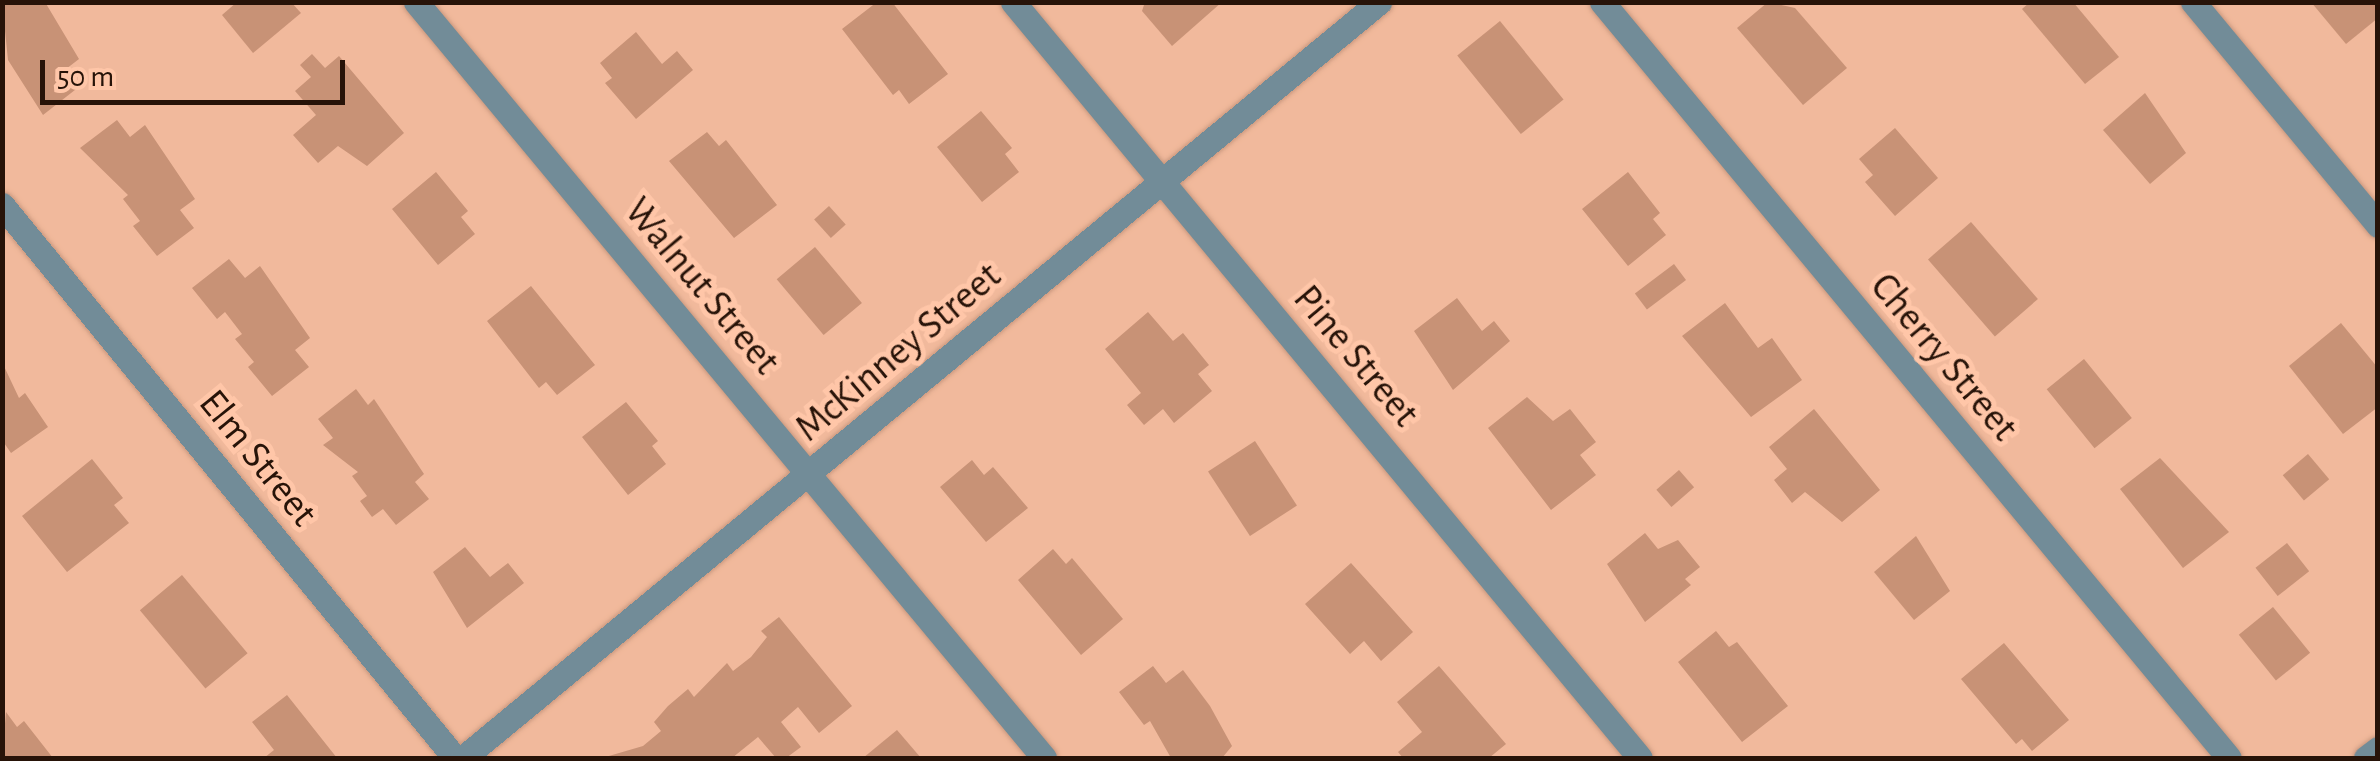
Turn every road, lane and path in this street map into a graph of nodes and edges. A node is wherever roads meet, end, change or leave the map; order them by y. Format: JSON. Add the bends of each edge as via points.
{"nodes":[{"id":1,"x":416,"y":2,"type":"edge"},
{"id":2,"x":1013,"y":2,"type":"edge"},
{"id":3,"x":1380,"y":2,"type":"edge"},
{"id":4,"x":1602,"y":2,"type":"edge"},
{"id":5,"x":2193,"y":2,"type":"edge"},
{"id":6,"x":1162,"y":180,"type":"junction"},
{"id":7,"x":2,"y":206,"type":"edge"},
{"id":8,"x":2378,"y":225,"type":"edge"},
{"id":9,"x":810,"y":474,"type":"junction"},
{"id":10,"x":2378,"y":748,"type":"edge"},
{"id":11,"x":455,"y":758,"type":"edge"},
{"id":12,"x":464,"y":758,"type":"edge"},
{"id":13,"x":1044,"y":758,"type":"edge"},
{"id":14,"x":1640,"y":758,"type":"edge"},
{"id":15,"x":2229,"y":758,"type":"edge"},
{"id":16,"x":2366,"y":758,"type":"edge"}],
"edges":[{"from":1,"to":9,"type":"street","name":"Walnut Street"},
{"from":2,"to":6,"type":"street","name":"Pine Street"},
{"from":3,"to":6,"type":"street","name":"McKinney Street"},
{"from":4,"to":15,"type":"street","name":"Cherry Street"},
{"from":5,"to":8,"type":"street"},
{"from":6,"to":9,"type":"street","name":"McKinney Street"},
{"from":6,"to":14,"type":"street","name":"Pine Street"},
{"from":7,"to":11,"type":"street","name":"Elm Street"},
{"from":9,"to":12,"type":"street","name":"McKinney Street"},
{"from":9,"to":13,"type":"street","name":"Walnut Street"},
{"from":10,"to":16,"type":"street"}]}
